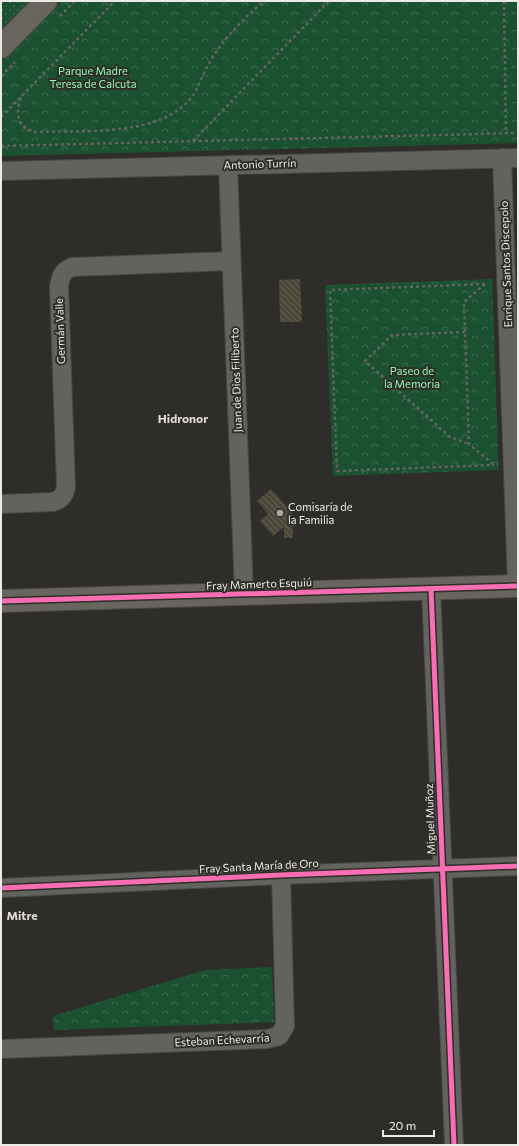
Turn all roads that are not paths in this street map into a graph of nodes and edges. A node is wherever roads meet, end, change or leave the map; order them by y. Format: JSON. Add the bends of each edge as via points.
{"nodes":[{"id":1,"x":46,"y":1,"type":"edge"},
{"id":2,"x":1,"y":47,"type":"edge"},
{"id":3,"x":510,"y":158,"type":"edge"},
{"id":4,"x":228,"y":165,"type":"junction"},
{"id":5,"x":1,"y":171,"type":"edge"},
{"id":6,"x":232,"y":261,"type":"junction"},
{"id":7,"x":1,"y":504,"type":"edge"},
{"id":8,"x":517,"y":586,"type":"edge"},
{"id":9,"x":430,"y":589,"type":"junction"},
{"id":10,"x":244,"y":594,"type":"junction"},
{"id":11,"x":1,"y":601,"type":"edge"},
{"id":12,"x":518,"y":866,"type":"edge"},
{"id":13,"x":442,"y":869,"type":"junction"},
{"id":14,"x":280,"y":875,"type":"junction"},
{"id":15,"x":1,"y":888,"type":"edge"},
{"id":16,"x":1,"y":1048,"type":"edge"},
{"id":17,"x":454,"y":1145,"type":"edge"}],
"edges":[{"from":1,"to":2,"type":"street"},
{"from":3,"to":4,"type":"street","name":"Antonio Turrín"},
{"from":3,"to":8,"type":"street","name":"Enrique Santos Discepolo"},
{"from":4,"to":5,"type":"street","name":"Antonio Turrín"},
{"from":4,"to":6,"type":"street","name":"Juan de Dios Filiberto"},
{"from":6,"to":7,"type":"street","name":"Germán Valle","via":[[72,267],[65,270],[60,277],[59,286],[66,487],[64,495],[53,502]]},
{"from":6,"to":10,"type":"street","name":"Juan de Dios Filiberto"},
{"from":8,"to":9,"type":"street","name":"Fray Mamerto Esquiú"},
{"from":9,"to":10,"type":"street","name":"Fray Mamerto Esquiú"},
{"from":9,"to":13,"type":"street","name":"Miguel Muñoz"},
{"from":10,"to":11,"type":"street","name":"Fray Mamerto Esquiú"},
{"from":12,"to":13,"type":"street","name":"Fray Santa María de Oro"},
{"from":13,"to":14,"type":"street","name":"Fray Santa María de Oro"},
{"from":13,"to":17,"type":"street","name":"Miguel Muñoz"},
{"from":14,"to":15,"type":"street","name":"Fray Santa María de Oro"},
{"from":14,"to":16,"type":"street","name":"Esteban Echevarría","via":[[285,1026],[279,1036],[267,1040]]}]}
